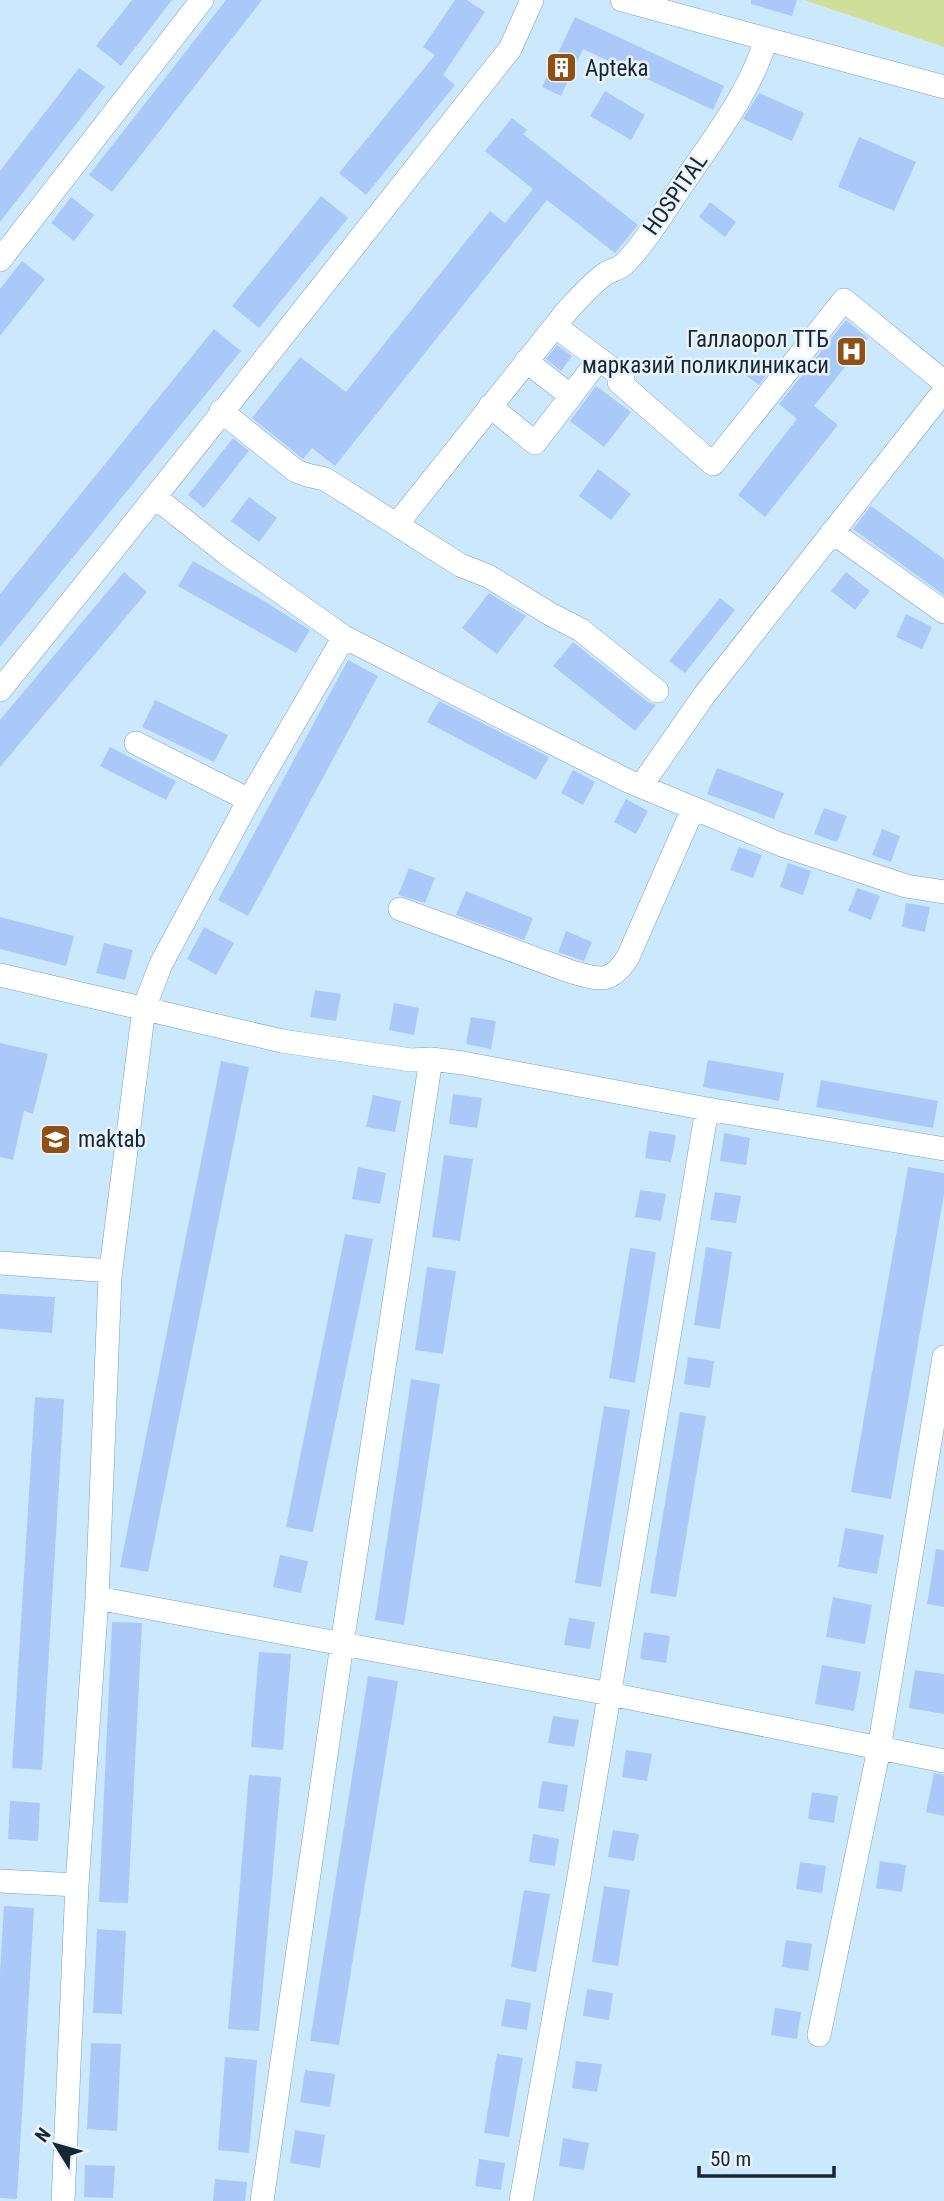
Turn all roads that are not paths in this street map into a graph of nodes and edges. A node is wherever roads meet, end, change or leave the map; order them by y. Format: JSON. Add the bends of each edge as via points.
{"nodes":[{"id":1,"x":202,"y":0,"type":"edge"},
{"id":2,"x":532,"y":0,"type":"edge"},
{"id":3,"x":622,"y":0,"type":"edge"},
{"id":4,"x":690,"y":9,"type":"edge"},
{"id":5,"x":766,"y":39,"type":"junction"},
{"id":6,"x":944,"y":87,"type":"edge"},
{"id":7,"x":0,"y":261,"type":"edge"},
{"id":8,"x":555,"y":326,"type":"junction"},
{"id":9,"x":599,"y":359,"type":"junction"},
{"id":10,"x":526,"y":361,"type":"junction"},
{"id":11,"x":944,"y":382,"type":"edge"},
{"id":12,"x":944,"y":391,"type":"edge"},
{"id":13,"x":571,"y":396,"type":"junction"},
{"id":14,"x":490,"y":406,"type":"junction"},
{"id":15,"x":221,"y":411,"type":"junction"},
{"id":16,"x":156,"y":498,"type":"junction"},
{"id":17,"x":397,"y":524,"type":"junction"},
{"id":18,"x":832,"y":532,"type":"junction"},
{"id":19,"x":944,"y":611,"type":"edge"},
{"id":20,"x":344,"y":637,"type":"junction"},
{"id":21,"x":0,"y":690,"type":"edge"},
{"id":22,"x":657,"y":691,"type":"dead end"},
{"id":23,"x":136,"y":743,"type":"dead end"},
{"id":24,"x":641,"y":786,"type":"junction"},
{"id":25,"x":249,"y":800,"type":"junction"},
{"id":26,"x":693,"y":808,"type":"junction"},
{"id":27,"x":944,"y":892,"type":"edge"},
{"id":28,"x":400,"y":909,"type":"dead end"},
{"id":29,"x":0,"y":975,"type":"edge"},
{"id":30,"x":144,"y":1008,"type":"junction"},
{"id":31,"x":431,"y":1059,"type":"junction"},
{"id":32,"x":707,"y":1109,"type":"junction"},
{"id":33,"x":944,"y":1149,"type":"edge"},
{"id":34,"x":0,"y":1263,"type":"edge"},
{"id":35,"x":111,"y":1272,"type":"junction"},
{"id":36,"x":944,"y":1357,"type":"edge"},
{"id":37,"x":97,"y":1598,"type":"junction"},
{"id":38,"x":342,"y":1644,"type":"junction"},
{"id":39,"x":610,"y":1694,"type":"junction"},
{"id":40,"x":879,"y":1749,"type":"junction"},
{"id":41,"x":944,"y":1761,"type":"edge"},
{"id":42,"x":0,"y":1881,"type":"edge"},
{"id":43,"x":76,"y":1885,"type":"junction"},
{"id":44,"x":819,"y":2035,"type":"dead end"},
{"id":45,"x":63,"y":2201,"type":"edge"},
{"id":46,"x":262,"y":2201,"type":"edge"},
{"id":47,"x":521,"y":2201,"type":"edge"}],
"edges":[{"from":1,"to":7,"type":"street"},
{"from":2,"to":15,"type":"street","via":[[510,49]]},
{"from":3,"to":4,"type":"street"},
{"from":4,"to":5,"type":"street"},
{"from":5,"to":6,"type":"street"},
{"from":5,"to":8,"type":"street","name":"HOSPITAL","via":[[758,66],[662,215],[623,265],[592,285]]},
{"from":8,"to":9,"type":"street"},
{"from":8,"to":10,"type":"street","name":"HOSPITAL"},
{"from":9,"to":11,"type":"street","via":[[713,464],[844,300]]},
{"from":9,"to":13,"type":"street"},
{"from":10,"to":13,"type":"street"},
{"from":10,"to":14,"type":"street","name":"HOSPITAL"},
{"from":12,"to":18,"type":"street"},
{"from":13,"to":14,"type":"street","via":[[536,443]]},
{"from":14,"to":17,"type":"street","name":"HOSPITAL"},
{"from":15,"to":16,"type":"street"},
{"from":15,"to":17,"type":"street","via":[[296,471],[325,479]]},
{"from":16,"to":20,"type":"street"},
{"from":16,"to":21,"type":"street"},
{"from":17,"to":22,"type":"street","via":[[460,565],[488,576],[581,630]]},
{"from":18,"to":19,"type":"street"},
{"from":18,"to":24,"type":"street","via":[[705,694]]},
{"from":20,"to":24,"type":"street"},
{"from":20,"to":25,"type":"street"},
{"from":23,"to":25,"type":"street"},
{"from":24,"to":26,"type":"street"},
{"from":25,"to":30,"type":"street","via":[[161,964]]},
{"from":26,"to":27,"type":"street","via":[[825,860],[906,886]]},
{"from":26,"to":28,"type":"street","via":[[628,957],[612,976],[598,978],[569,971]]},
{"from":29,"to":30,"type":"street"},
{"from":30,"to":31,"type":"street","via":[[282,1041]]},
{"from":30,"to":35,"type":"street"},
{"from":31,"to":32,"type":"street"},
{"from":31,"to":38,"type":"street"},
{"from":32,"to":33,"type":"street"},
{"from":32,"to":39,"type":"street"},
{"from":34,"to":35,"type":"street"},
{"from":35,"to":37,"type":"street"},
{"from":36,"to":40,"type":"street"},
{"from":37,"to":38,"type":"street"},
{"from":37,"to":43,"type":"street"},
{"from":38,"to":39,"type":"street"},
{"from":38,"to":46,"type":"street"},
{"from":39,"to":40,"type":"street"},
{"from":39,"to":47,"type":"street"},
{"from":40,"to":41,"type":"street"},
{"from":40,"to":44,"type":"street"},
{"from":42,"to":43,"type":"street"},
{"from":43,"to":45,"type":"street"}]}
